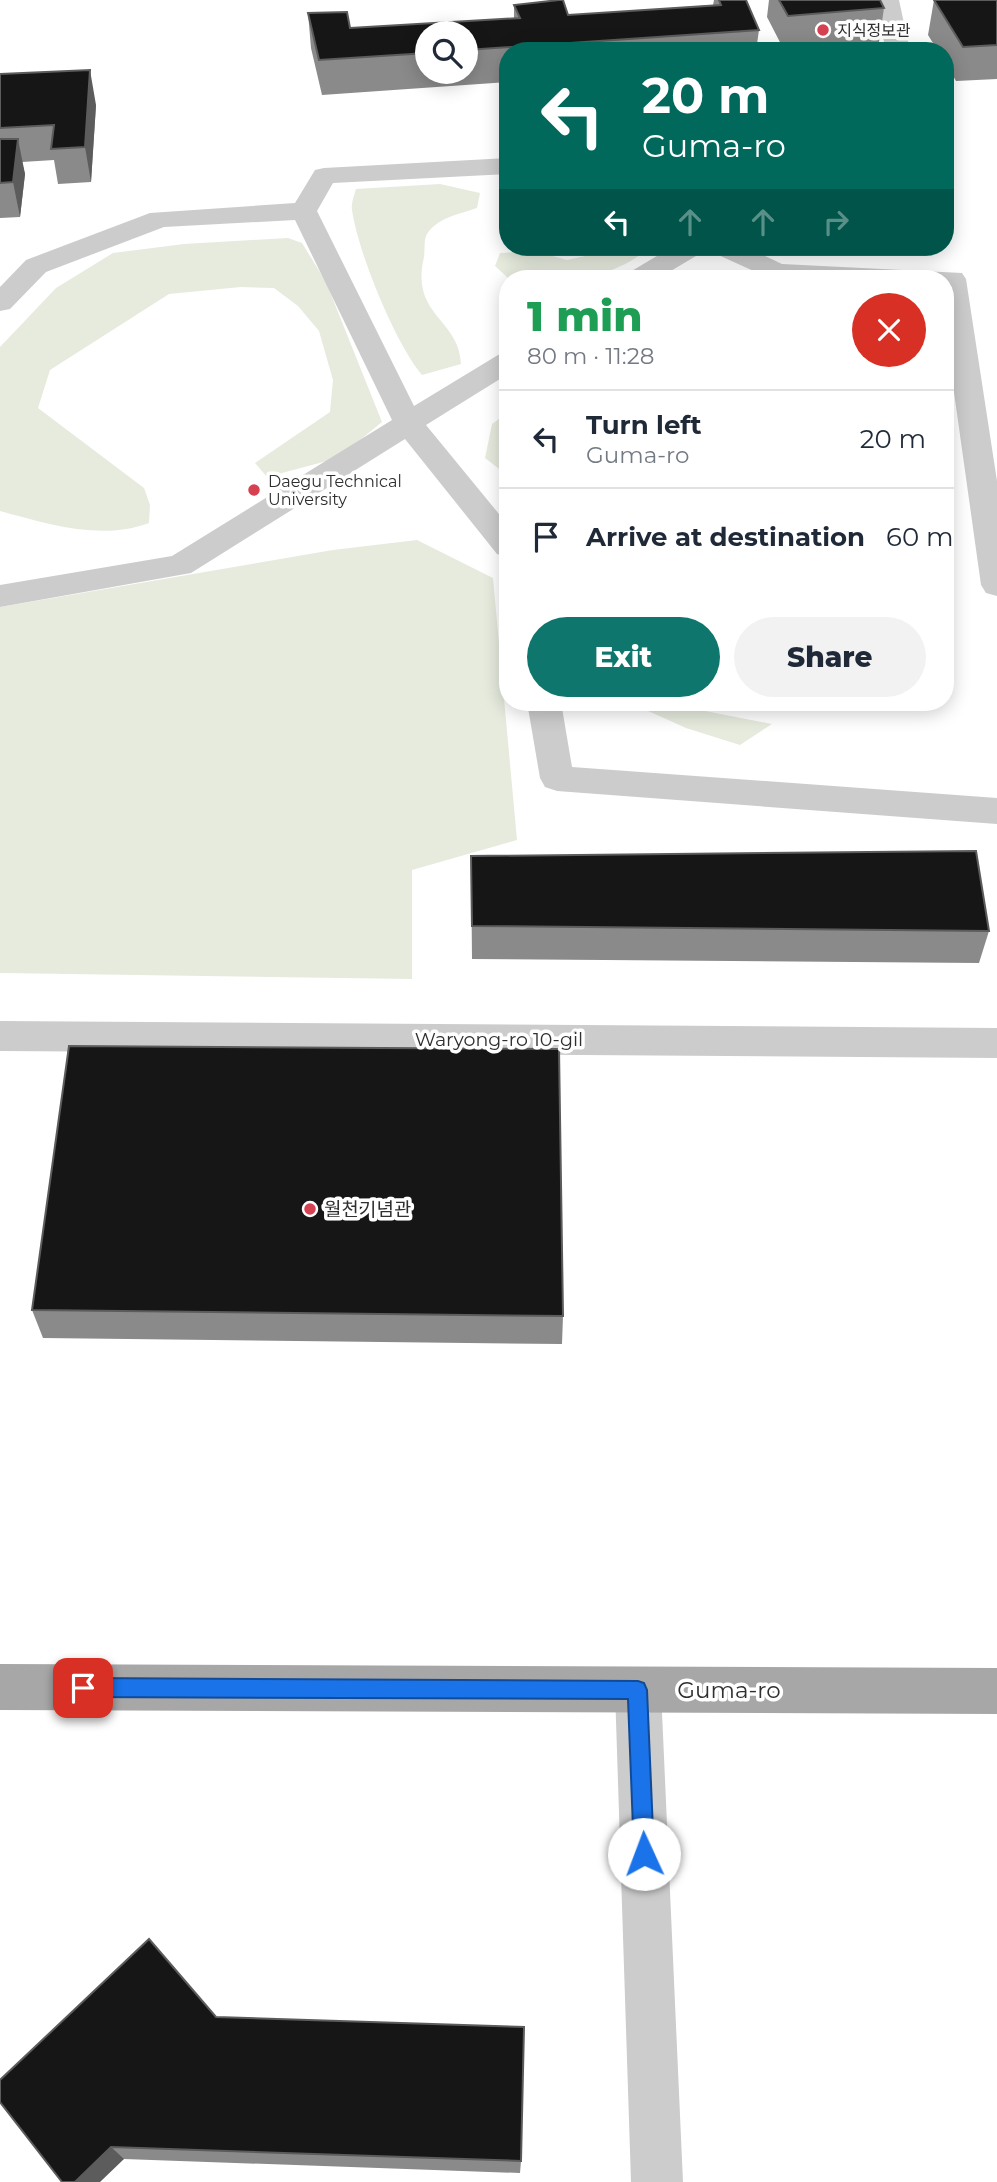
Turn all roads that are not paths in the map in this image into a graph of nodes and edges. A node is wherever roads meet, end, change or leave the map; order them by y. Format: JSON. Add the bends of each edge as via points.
{"nodes":[{"id":1,"x":887,"y":0,"type":"edge"},
{"id":2,"x":896,"y":42,"type":"edge"},
{"id":3,"x":499,"y":166,"type":"edge"},
{"id":4,"x":304,"y":211,"type":"junction"},
{"id":5,"x":676,"y":256,"type":"edge"},
{"id":6,"x":743,"y":256,"type":"edge"},
{"id":7,"x":653,"y":270,"type":"edge"},
{"id":8,"x":773,"y":270,"type":"edge"},
{"id":9,"x":0,"y":303,"type":"edge"},
{"id":10,"x":954,"y":332,"type":"edge"},
{"id":11,"x":499,"y":367,"type":"edge"},
{"id":12,"x":408,"y":423,"type":"junction"},
{"id":13,"x":499,"y":536,"type":"edge"},
{"id":14,"x":997,"y":585,"type":"edge"},
{"id":15,"x":0,"y":596,"type":"edge"},
{"id":16,"x":546,"y":711,"type":"edge"},
{"id":17,"x":997,"y":811,"type":"edge"},
{"id":18,"x":0,"y":1036,"type":"edge"},
{"id":19,"x":997,"y":1043,"type":"edge"},
{"id":20,"x":0,"y":1687,"type":"edge"},
{"id":21,"x":638,"y":1690,"type":"junction"},
{"id":22,"x":997,"y":1691,"type":"edge"},
{"id":23,"x":657,"y":2182,"type":"edge"}],
"edges":[{"from":1,"to":2,"type":"street"},
{"from":3,"to":4,"type":"street","via":[[324,176]]},
{"from":4,"to":9,"type":"street","via":[[160,219],[36,266]]},
{"from":4,"to":12,"type":"street"},
{"from":5,"to":7,"type":"street"},
{"from":6,"to":8,"type":"street"},
{"from":10,"to":14,"type":"street"},
{"from":11,"to":12,"type":"street"},
{"from":12,"to":13,"type":"street"},
{"from":12,"to":15,"type":"street","via":[[180,565]]},
{"from":16,"to":17,"type":"street","via":[[557,778]]},
{"from":18,"to":19,"type":"street","name":"Waryong-ro 10-gil"},
{"from":20,"to":21,"type":"main road","name":"Guma-ro"},
{"from":21,"to":22,"type":"main road","name":"Guma-ro"},
{"from":21,"to":23,"type":"street"}]}
